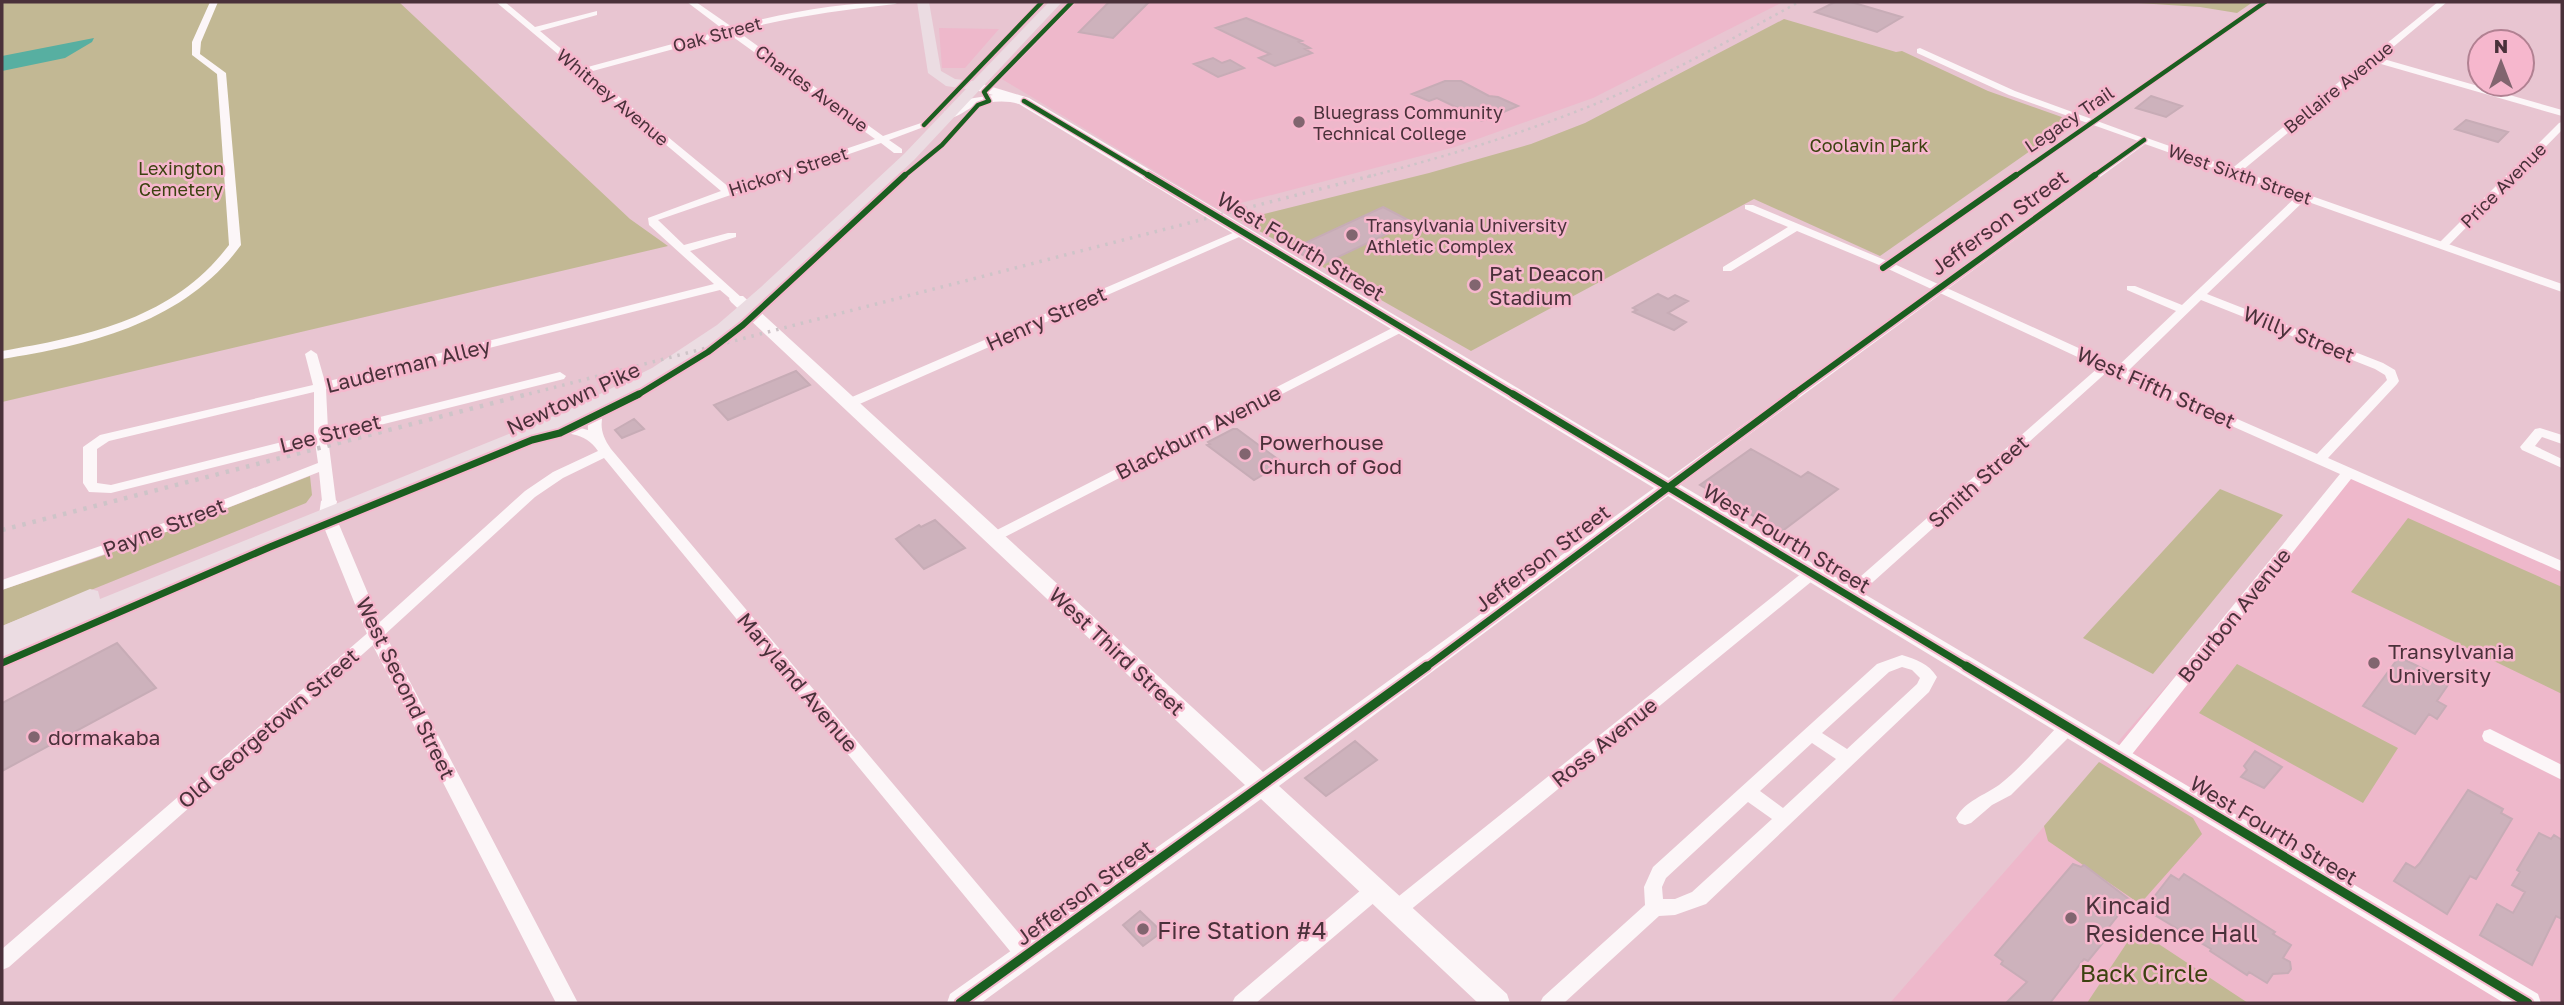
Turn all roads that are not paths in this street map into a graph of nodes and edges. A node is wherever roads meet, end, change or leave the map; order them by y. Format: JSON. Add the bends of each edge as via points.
{"nodes":[{"id":1,"x":214,"y":2,"type":"edge"},
{"id":2,"x":500,"y":2,"type":"edge"},
{"id":3,"x":691,"y":2,"type":"edge"},
{"id":4,"x":895,"y":2,"type":"edge"},
{"id":5,"x":923,"y":2,"type":"edge"},
{"id":6,"x":1042,"y":2,"type":"edge"},
{"id":7,"x":1056,"y":2,"type":"edge"},
{"id":8,"x":2443,"y":2,"type":"edge"},
{"id":9,"x":594,"y":13,"type":"dead end"},
{"id":10,"x":533,"y":30,"type":"junction"},
{"id":11,"x":730,"y":30,"type":"junction"},
{"id":12,"x":1920,"y":51,"type":"dead end"},
{"id":13,"x":1955,"y":57,"type":"dead end"},
{"id":14,"x":2372,"y":59,"type":"junction"},
{"id":15,"x":1944,"y":62,"type":"junction"},
{"id":16,"x":582,"y":71,"type":"junction"},
{"id":17,"x":974,"y":83,"type":"junction"},
{"id":18,"x":1024,"y":101,"type":"junction"},
{"id":19,"x":2562,"y":113,"type":"edge"},
{"id":20,"x":950,"y":115,"type":"junction"},
{"id":21,"x":924,"y":125,"type":"junction"},
{"id":22,"x":2562,"y":125,"type":"edge"},
{"id":23,"x":882,"y":140,"type":"junction"},
{"id":24,"x":2144,"y":140,"type":"junction"},
{"id":25,"x":898,"y":151,"type":"junction"},
{"id":26,"x":2234,"y":172,"type":"junction"},
{"id":27,"x":727,"y":191,"type":"junction"},
{"id":28,"x":2303,"y":196,"type":"junction"},
{"id":29,"x":1749,"y":208,"type":"dead end"},
{"id":30,"x":1795,"y":228,"type":"junction"},
{"id":31,"x":1242,"y":232,"type":"junction"},
{"id":32,"x":732,"y":235,"type":"dead end"},
{"id":33,"x":2443,"y":246,"type":"junction"},
{"id":34,"x":681,"y":250,"type":"junction"},
{"id":35,"x":1727,"y":269,"type":"dead end"},
{"id":36,"x":721,"y":286,"type":"junction"},
{"id":37,"x":1938,"y":288,"type":"junction"},
{"id":38,"x":2132,"y":288,"type":"dead end"},
{"id":39,"x":2562,"y":288,"type":"edge"},
{"id":40,"x":2200,"y":295,"type":"junction"},
{"id":41,"x":742,"y":304,"type":"junction"},
{"id":42,"x":2185,"y":310,"type":"junction"},
{"id":43,"x":1402,"y":327,"type":"junction"},
{"id":44,"x":311,"y":354,"type":"dead end"},
{"id":45,"x":2,"y":355,"type":"edge"},
{"id":46,"x":2114,"y":368,"type":"junction"},
{"id":47,"x":560,"y":376,"type":"dead end"},
{"id":48,"x":320,"y":387,"type":"junction"},
{"id":49,"x":603,"y":402,"type":"junction"},
{"id":50,"x":850,"y":403,"type":"junction"},
{"id":51,"x":547,"y":426,"type":"junction"},
{"id":52,"x":321,"y":435,"type":"junction"},
{"id":53,"x":594,"y":437,"type":"junction"},
{"id":54,"x":2562,"y":440,"type":"edge"},
{"id":55,"x":606,"y":452,"type":"junction"},
{"id":56,"x":2320,"y":460,"type":"junction"},
{"id":57,"x":2562,"y":464,"type":"edge"},
{"id":58,"x":324,"y":465,"type":"junction"},
{"id":59,"x":2350,"y":472,"type":"junction"},
{"id":60,"x":1667,"y":486,"type":"junction"},
{"id":61,"x":100,"y":490,"type":"joint"},
{"id":62,"x":328,"y":508,"type":"junction"},
{"id":63,"x":994,"y":537,"type":"junction"},
{"id":64,"x":2562,"y":567,"type":"edge"},
{"id":65,"x":1812,"y":573,"type":"junction"},
{"id":66,"x":2,"y":585,"type":"edge"},
{"id":67,"x":1849,"y":596,"type":"junction"},
{"id":68,"x":376,"y":634,"type":"junction"},
{"id":69,"x":2,"y":635,"type":"edge"},
{"id":70,"x":2,"y":651,"type":"edge"},
{"id":71,"x":2067,"y":727,"type":"junction"},
{"id":72,"x":1812,"y":735,"type":"junction"},
{"id":73,"x":2490,"y":736,"type":"dead end"},
{"id":74,"x":1847,"y":758,"type":"junction"},
{"id":75,"x":2119,"y":758,"type":"junction"},
{"id":76,"x":2562,"y":773,"type":"edge"},
{"id":77,"x":1262,"y":786,"type":"junction"},
{"id":78,"x":1748,"y":792,"type":"junction"},
{"id":79,"x":1783,"y":818,"type":"junction"},
{"id":80,"x":1965,"y":818,"type":"dead end"},
{"id":81,"x":1375,"y":890,"type":"junction"},
{"id":82,"x":1655,"y":908,"type":"junction"},
{"id":83,"x":1396,"y":910,"type":"junction"},
{"id":84,"x":1026,"y":956,"type":"junction"},
{"id":85,"x":2,"y":961,"type":"edge"},
{"id":86,"x":567,"y":1003,"type":"edge"},
{"id":87,"x":961,"y":1003,"type":"edge"},
{"id":88,"x":1242,"y":1003,"type":"edge"},
{"id":89,"x":1497,"y":1003,"type":"edge"},
{"id":90,"x":1550,"y":1003,"type":"edge"},
{"id":91,"x":2528,"y":1003,"type":"edge"}],
"edges":[{"from":1,"to":45,"type":"street","via":[[194,48],[196,55],[221,73],[235,245],[214,274],[131,323],[85,340]]},
{"from":2,"to":10,"type":"street","name":"Whitney Avenue"},
{"from":3,"to":11,"type":"street","name":"Charles Avenue"},
{"from":4,"to":11,"type":"street","name":"Oak Street","via":[[812,11]]},
{"from":5,"to":17,"type":"main road","via":[[934,70],[941,78]]},
{"from":6,"to":17,"type":"main road","name":"Newtown Pike"},
{"from":7,"to":17,"type":"main road","name":"Newtown Pike"},
{"from":8,"to":14,"type":"street","name":"Bellaire Avenue"},
{"from":9,"to":10,"type":"street"},
{"from":10,"to":16,"type":"street","name":"Whitney Avenue"},
{"from":11,"to":16,"type":"street","name":"Oak Street"},
{"from":11,"to":23,"type":"street","name":"Charles Avenue"},
{"from":12,"to":15,"type":"street","name":"West Sixth Street"},
{"from":13,"to":15,"type":"street"},
{"from":14,"to":19,"type":"street"},
{"from":14,"to":26,"type":"street","name":"Bellaire Avenue"},
{"from":15,"to":24,"type":"street","name":"West Sixth Street","via":[[2011,93]]},
{"from":16,"to":27,"type":"street","name":"Whitney Avenue"},
{"from":17,"to":18,"type":"main road","name":"West Fourth Street"},
{"from":17,"to":20,"type":"main road","name":"Newtown Pike"},
{"from":17,"to":21,"type":"main road","name":"Newtown Pike"},
{"from":18,"to":20,"type":"main road","name":"West Fourth Street","via":[[982,100]]},
{"from":18,"to":31,"type":"main road","name":"West Fourth Street"},
{"from":20,"to":41,"type":"main road","name":"Newtown Pike","via":[[880,186]]},
{"from":21,"to":23,"type":"street","name":"Hickory Street"},
{"from":21,"to":25,"type":"main road","name":"Newtown Pike"},
{"from":22,"to":33,"type":"street","name":"Price Avenue"},
{"from":23,"to":25,"type":"street","name":"Charles Avenue"},
{"from":23,"to":27,"type":"street","name":"Hickory Street"},
{"from":24,"to":26,"type":"street","name":"West Sixth Street"},
{"from":24,"to":37,"type":"street","name":"Jefferson Street"},
{"from":25,"to":41,"type":"main road","name":"Newtown Pike"},
{"from":26,"to":28,"type":"street","name":"West Sixth Street"},
{"from":27,"to":34,"type":"street","name":"Hickory Street","via":[[653,218]]},
{"from":28,"to":33,"type":"street","name":"West Sixth Street"},
{"from":28,"to":40,"type":"street","name":"Smith Street"},
{"from":29,"to":30,"type":"street","name":"West Fifth Street"},
{"from":30,"to":35,"type":"street"},
{"from":30,"to":37,"type":"street","name":"West Fifth Street"},
{"from":31,"to":43,"type":"main road","name":"West Fourth Street"},
{"from":31,"to":50,"type":"street","name":"Henry Street"},
{"from":32,"to":34,"type":"street"},
{"from":33,"to":39,"type":"street","name":"West Sixth Street"},
{"from":34,"to":36,"type":"street"},
{"from":36,"to":41,"type":"street"},
{"from":36,"to":48,"type":"street","name":"Lauderman Alley"},
{"from":37,"to":46,"type":"street","name":"West Fifth Street"},
{"from":37,"to":60,"type":"street","name":"Jefferson Street"},
{"from":38,"to":42,"type":"street"},
{"from":40,"to":42,"type":"street","name":"Smith Street"},
{"from":40,"to":56,"type":"street","name":"Willy Street","via":[[2379,366],[2394,378]]},
{"from":41,"to":49,"type":"main road","name":"Newtown Pike","via":[[688,354]]},
{"from":41,"to":50,"type":"main road","name":"West Third Street"},
{"from":41,"to":62,"type":"main road","name":"Newtown Pike","via":[[605,387]]},
{"from":42,"to":46,"type":"street","name":"Smith Street"},
{"from":43,"to":60,"type":"main road","name":"West Fourth Street"},
{"from":43,"to":63,"type":"street","name":"Blackburn Avenue"},
{"from":44,"to":48,"type":"street","name":"West Second Street"},
{"from":46,"to":56,"type":"street","name":"West Fifth Street"},
{"from":46,"to":67,"type":"street","name":"Smith Street"},
{"from":47,"to":52,"type":"street","name":"Lee Street"},
{"from":48,"to":52,"type":"street","name":"West Second Street"},
{"from":48,"to":61,"type":"street","name":"Lauderman Alley","via":[[95,443],[90,447],[90,482]]},
{"from":49,"to":51,"type":"main road","name":"Newtown Pike"},
{"from":49,"to":53,"type":"street","via":[[594,417]]},
{"from":50,"to":63,"type":"main road","name":"West Third Street"},
{"from":51,"to":53,"type":"street"},
{"from":51,"to":62,"type":"main road","name":"Newtown Pike"},
{"from":52,"to":58,"type":"street","name":"West Second Street"},
{"from":52,"to":61,"type":"street","name":"Lee Street"},
{"from":53,"to":55,"type":"street","name":"Maryland Avenue"},
{"from":54,"to":57,"type":"street","via":[[2540,432],[2527,447]]},
{"from":55,"to":68,"type":"street","name":"Old Georgetown Street","via":[[536,489]]},
{"from":55,"to":84,"type":"street","name":"Maryland Avenue"},
{"from":56,"to":59,"type":"street","name":"West Fifth Street"},
{"from":58,"to":62,"type":"street","name":"West Second Street"},
{"from":58,"to":66,"type":"street","name":"Payne Street","via":[[143,537]]},
{"from":59,"to":64,"type":"street","name":"West Fifth Street"},
{"from":59,"to":75,"type":"street","name":"Bourbon Avenue"},
{"from":60,"to":65,"type":"main road","name":"West Fourth Street"},
{"from":60,"to":77,"type":"main road","name":"Jefferson Street"},
{"from":62,"to":68,"type":"street","name":"West Second Street"},
{"from":62,"to":69,"type":"main road","name":"Newtown Pike"},
{"from":62,"to":70,"type":"main road","name":"Newtown Pike"},
{"from":63,"to":77,"type":"main road","name":"West Third Street"},
{"from":65,"to":67,"type":"main road","name":"West Fourth Street"},
{"from":65,"to":83,"type":"street","name":"Ross Avenue"},
{"from":67,"to":71,"type":"main road","name":"West Fourth Street"},
{"from":68,"to":85,"type":"street","name":"Old Georgetown Street"},
{"from":68,"to":86,"type":"street","name":"West Second Street"},
{"from":71,"to":75,"type":"main road","name":"West Fourth Street"},
{"from":71,"to":80,"type":"street","via":[[2004,790]]},
{"from":72,"to":74,"type":"street"},
{"from":72,"to":74,"type":"street","via":[[1889,663],[1902,661],[1924,670],[1929,677],[1923,688]]},
{"from":72,"to":78,"type":"street"},
{"from":73,"to":76,"type":"street"},
{"from":74,"to":79,"type":"street"},
{"from":75,"to":91,"type":"main road","name":"West Fourth Street"},
{"from":77,"to":81,"type":"main road","name":"West Third Street"},
{"from":77,"to":84,"type":"main road","name":"Jefferson Street"},
{"from":78,"to":79,"type":"street"},
{"from":78,"to":82,"type":"street","via":[[1659,873],[1653,887]]},
{"from":79,"to":82,"type":"street","via":[[1699,898]]},
{"from":81,"to":83,"type":"main road","name":"West Third Street"},
{"from":81,"to":88,"type":"street"},
{"from":82,"to":90,"type":"street"},
{"from":83,"to":89,"type":"main road","name":"West Third Street"},
{"from":84,"to":87,"type":"main road","name":"Jefferson Street"}]}
